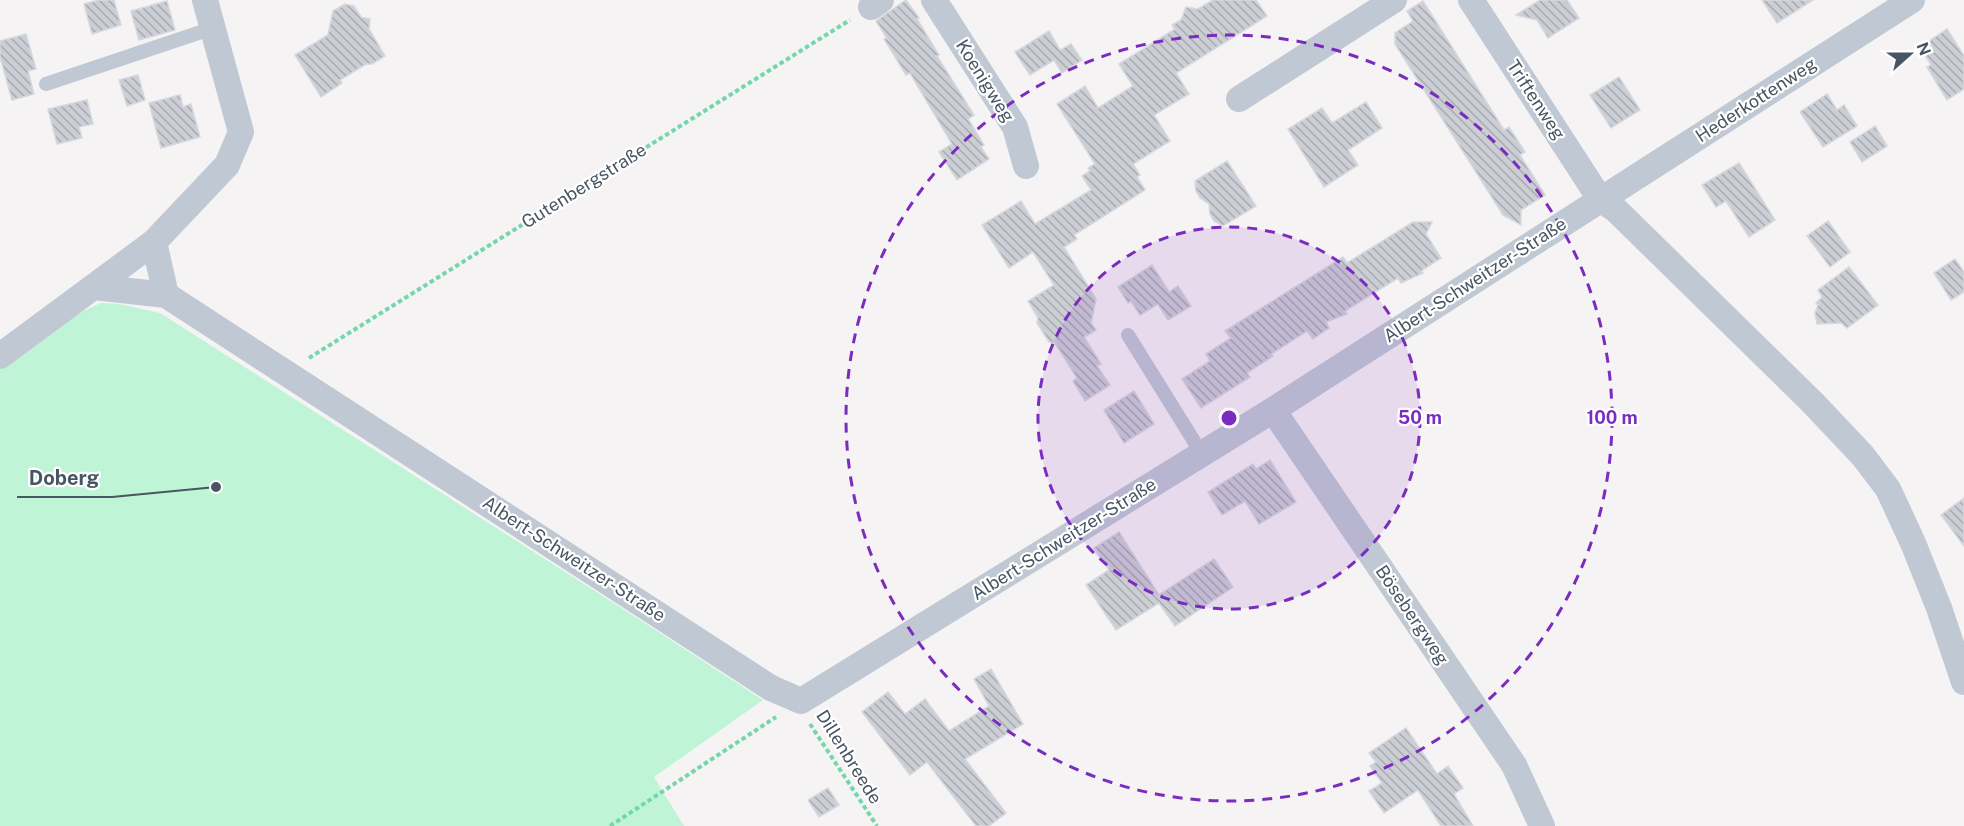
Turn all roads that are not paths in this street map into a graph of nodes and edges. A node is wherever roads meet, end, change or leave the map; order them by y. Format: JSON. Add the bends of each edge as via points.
{"nodes":[{"id":1,"x":205,"y":0,"type":"edge"},
{"id":2,"x":934,"y":0,"type":"edge"},
{"id":3,"x":1394,"y":0,"type":"edge"},
{"id":4,"x":1471,"y":0,"type":"edge"},
{"id":5,"x":1912,"y":0,"type":"edge"},
{"id":6,"x":213,"y":28,"type":"junction"},
{"id":7,"x":46,"y":84,"type":"dead end"},
{"id":8,"x":1239,"y":99,"type":"dead end"},
{"id":9,"x":1026,"y":166,"type":"dead end"},
{"id":10,"x":1600,"y":200,"type":"junction"},
{"id":11,"x":154,"y":242,"type":"junction"},
{"id":12,"x":94,"y":286,"type":"junction"},
{"id":13,"x":166,"y":295,"type":"junction"},
{"id":14,"x":1128,"y":335,"type":"dead end"},
{"id":15,"x":0,"y":356,"type":"edge"},
{"id":16,"x":1273,"y":410,"type":"junction"},
{"id":17,"x":1202,"y":454,"type":"junction"},
{"id":18,"x":1964,"y":682,"type":"edge"},
{"id":19,"x":1542,"y":826,"type":"edge"}],
"edges":[{"from":1,"to":6,"type":"street"},
{"from":2,"to":9,"type":"street","name":"Koenigweg","via":[[1015,127]]},
{"from":3,"to":8,"type":"street"},
{"from":4,"to":10,"type":"street","name":"Triftenweg"},
{"from":5,"to":10,"type":"street","name":"Hederkottenweg"},
{"from":6,"to":7,"type":"lane"},
{"from":6,"to":11,"type":"street","via":[[241,132],[227,165]]},
{"from":10,"to":16,"type":"street","name":"Albert-Schweitzer-Straße"},
{"from":10,"to":18,"type":"street","via":[[1650,243],[1863,456],[1887,489],[1913,543]]},
{"from":11,"to":12,"type":"street"},
{"from":11,"to":13,"type":"street"},
{"from":12,"to":13,"type":"street","name":"Albert-Schweitzer-Straße"},
{"from":12,"to":15,"type":"street"},
{"from":13,"to":17,"type":"street","name":"Albert-Schweitzer-Straße","via":[[771,687],[801,700]]},
{"from":14,"to":17,"type":"lane"},
{"from":16,"to":17,"type":"street","name":"Albert-Schweitzer-Straße"},
{"from":16,"to":19,"type":"street","name":"Bösebergweg","via":[[1515,765]]}]}
